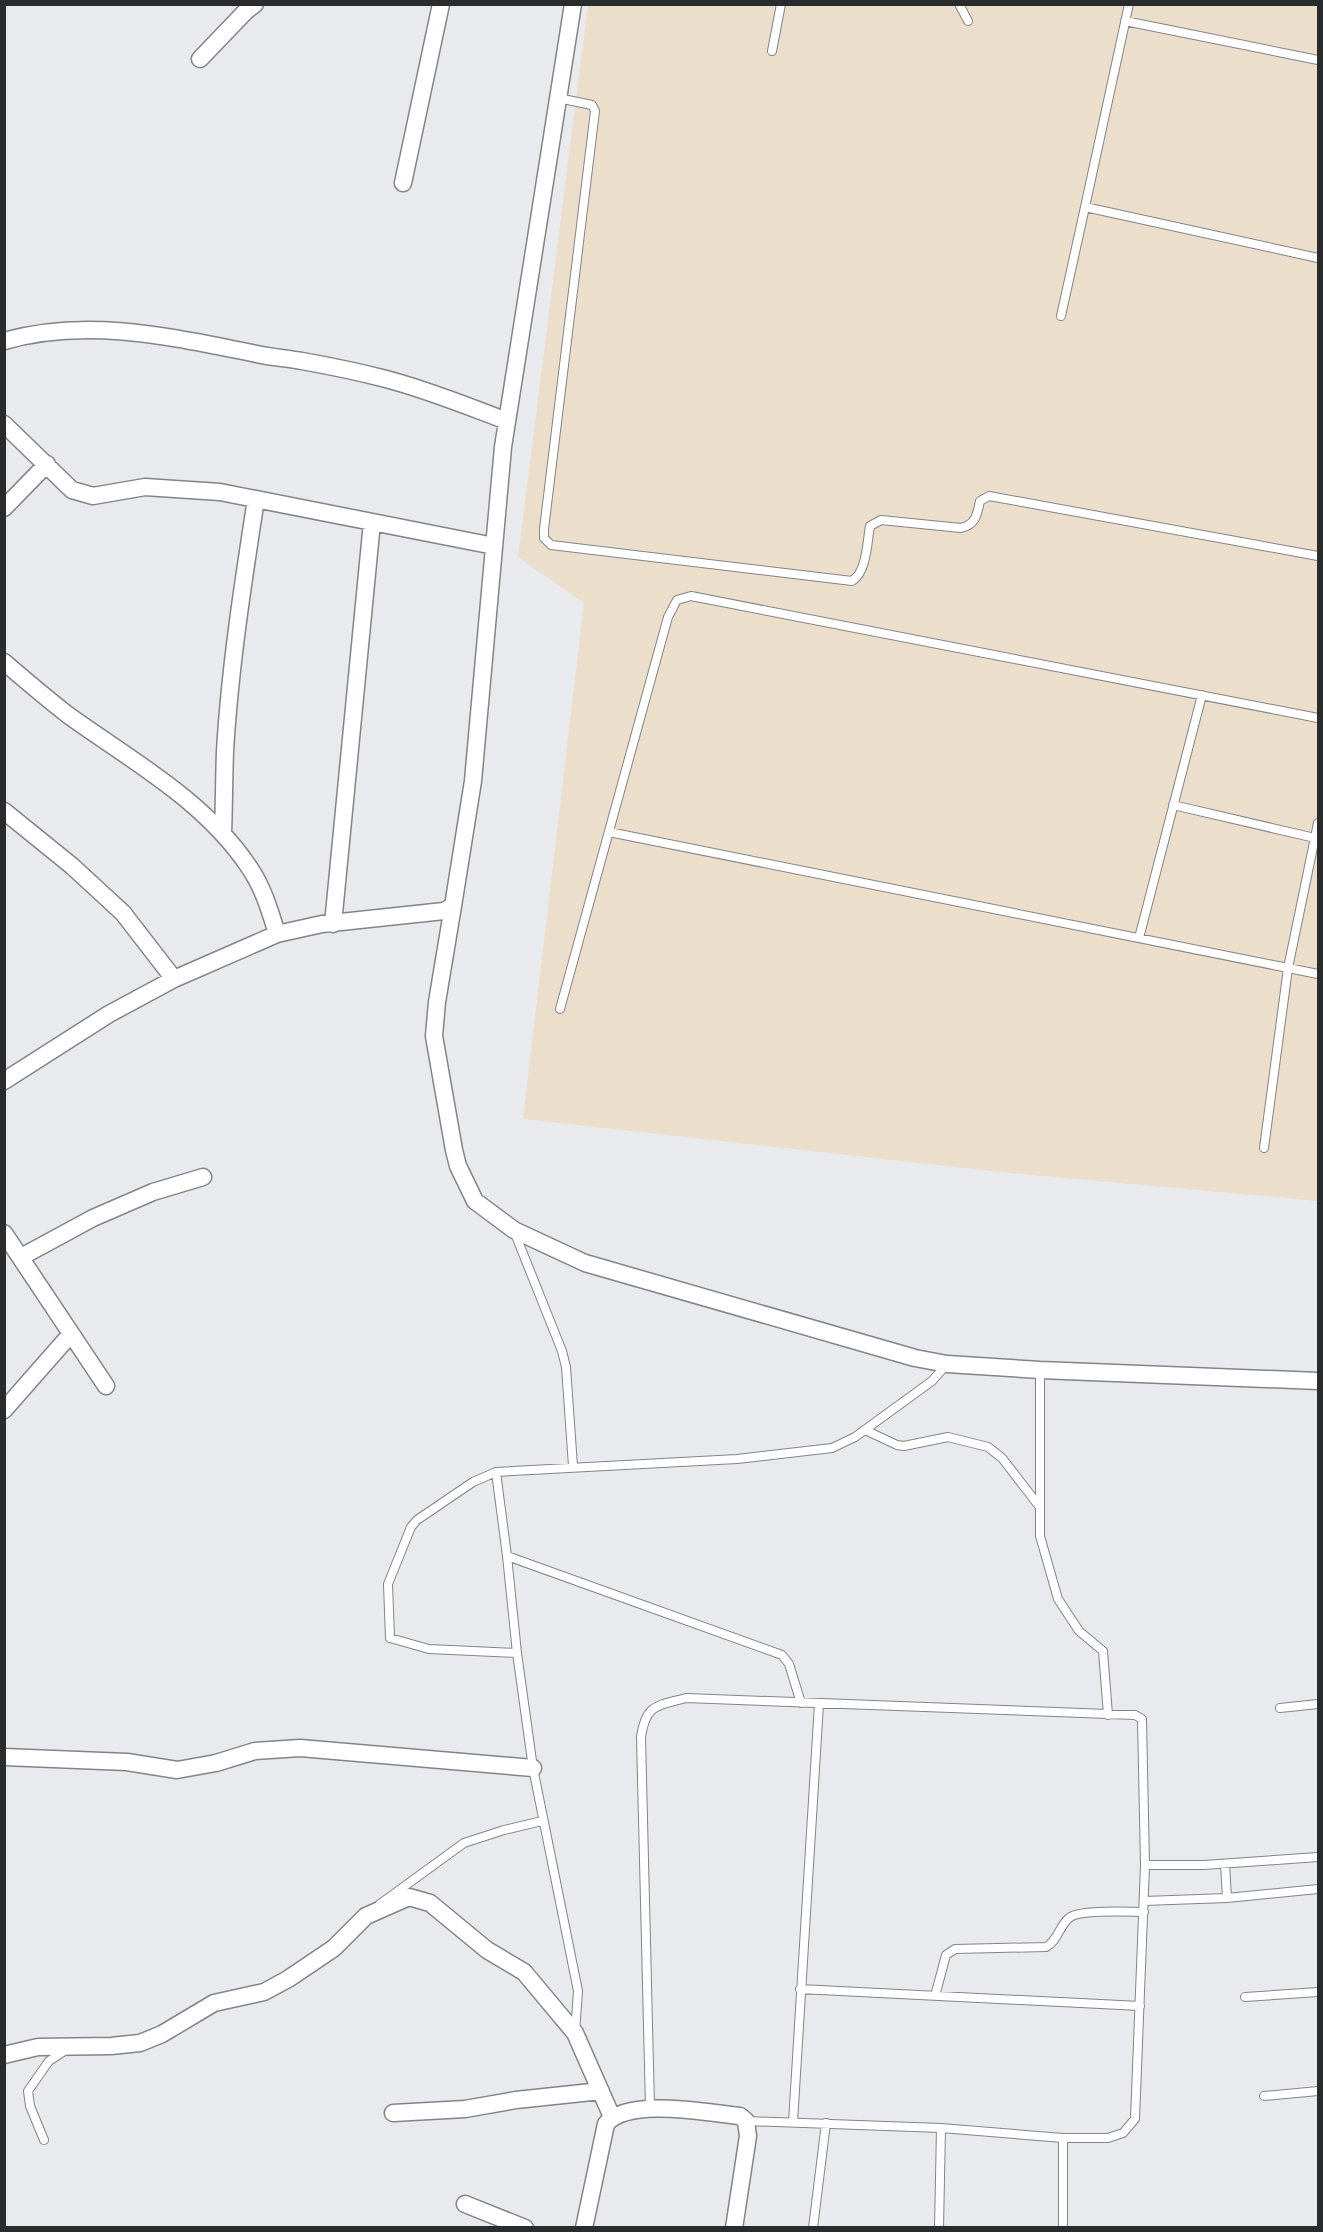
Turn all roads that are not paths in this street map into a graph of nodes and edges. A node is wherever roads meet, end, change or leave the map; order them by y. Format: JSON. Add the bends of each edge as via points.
{"nodes":[{"id":1,"x":255,"y":4,"type":"edge"},
{"id":2,"x":441,"y":4,"type":"edge"},
{"id":3,"x":573,"y":4,"type":"edge"},
{"id":4,"x":781,"y":4,"type":"edge"},
{"id":5,"x":959,"y":4,"type":"edge"},
{"id":6,"x":1129,"y":4,"type":"edge"},
{"id":7,"x":968,"y":21,"type":"dead end"},
{"id":8,"x":1125,"y":21,"type":"junction"},
{"id":9,"x":772,"y":51,"type":"dead end"},
{"id":10,"x":200,"y":59,"type":"dead end"},
{"id":11,"x":1318,"y":60,"type":"edge"},
{"id":12,"x":558,"y":98,"type":"junction"},
{"id":13,"x":403,"y":183,"type":"dead end"},
{"id":14,"x":1085,"y":207,"type":"junction"},
{"id":15,"x":1318,"y":258,"type":"edge"},
{"id":16,"x":1061,"y":316,"type":"dead end"},
{"id":17,"x":4,"y":340,"type":"edge"},
{"id":18,"x":507,"y":421,"type":"junction"},
{"id":19,"x":4,"y":424,"type":"edge"},
{"id":20,"x":47,"y":464,"type":"junction"},
{"id":21,"x":256,"y":499,"type":"junction"},
{"id":22,"x":4,"y":508,"type":"edge"},
{"id":23,"x":372,"y":522,"type":"junction"},
{"id":24,"x":494,"y":546,"type":"junction"},
{"id":25,"x":1318,"y":556,"type":"edge"},
{"id":26,"x":4,"y":662,"type":"edge"},
{"id":27,"x":1203,"y":695,"type":"junction"},
{"id":28,"x":1318,"y":718,"type":"edge"},
{"id":29,"x":1173,"y":805,"type":"junction"},
{"id":30,"x":4,"y":811,"type":"edge"},
{"id":31,"x":1318,"y":823,"type":"edge"},
{"id":32,"x":609,"y":832,"type":"junction"},
{"id":33,"x":223,"y":834,"type":"junction"},
{"id":34,"x":1315,"y":838,"type":"junction"},
{"id":35,"x":453,"y":906,"type":"junction"},
{"id":36,"x":333,"y":924,"type":"junction"},
{"id":37,"x":277,"y":934,"type":"junction"},
{"id":38,"x":1139,"y":938,"type":"junction"},
{"id":39,"x":1288,"y":968,"type":"junction"},
{"id":40,"x":1318,"y":974,"type":"edge"},
{"id":41,"x":174,"y":980,"type":"junction"},
{"id":42,"x":560,"y":1010,"type":"dead end"},
{"id":43,"x":4,"y":1081,"type":"edge"},
{"id":44,"x":1264,"y":1148,"type":"dead end"},
{"id":45,"x":203,"y":1177,"type":"dead end"},
{"id":46,"x":514,"y":1230,"type":"junction"},
{"id":47,"x":4,"y":1233,"type":"edge"},
{"id":48,"x":21,"y":1257,"type":"junction"},
{"id":49,"x":70,"y":1335,"type":"junction"},
{"id":50,"x":947,"y":1364,"type":"junction"},
{"id":51,"x":1040,"y":1370,"type":"junction"},
{"id":52,"x":1318,"y":1381,"type":"edge"},
{"id":53,"x":106,"y":1386,"type":"dead end"},
{"id":54,"x":4,"y":1410,"type":"edge"},
{"id":55,"x":865,"y":1430,"type":"junction"},
{"id":56,"x":573,"y":1466,"type":"junction"},
{"id":57,"x":496,"y":1472,"type":"junction"},
{"id":58,"x":1040,"y":1507,"type":"junction"},
{"id":59,"x":507,"y":1556,"type":"junction"},
{"id":60,"x":517,"y":1653,"type":"junction"},
{"id":61,"x":801,"y":1703,"type":"junction"},
{"id":62,"x":819,"y":1704,"type":"junction"},
{"id":63,"x":1318,"y":1704,"type":"edge"},
{"id":64,"x":1280,"y":1708,"type":"dead end"},
{"id":65,"x":1108,"y":1715,"type":"junction"},
{"id":66,"x":4,"y":1757,"type":"edge"},
{"id":67,"x":532,"y":1768,"type":"junction"},
{"id":68,"x":543,"y":1821,"type":"junction"},
{"id":69,"x":1318,"y":1857,"type":"edge"},
{"id":70,"x":1225,"y":1864,"type":"junction"},
{"id":71,"x":1145,"y":1865,"type":"junction"},
{"id":72,"x":1318,"y":1889,"type":"edge"},
{"id":73,"x":1227,"y":1898,"type":"junction"},
{"id":74,"x":1144,"y":1901,"type":"junction"},
{"id":75,"x":1144,"y":1912,"type":"junction"},
{"id":76,"x":366,"y":1916,"type":"junction"},
{"id":77,"x":800,"y":1989,"type":"junction"},
{"id":78,"x":1318,"y":1992,"type":"edge"},
{"id":79,"x":935,"y":1996,"type":"junction"},
{"id":80,"x":1245,"y":1997,"type":"dead end"},
{"id":81,"x":1140,"y":2006,"type":"junction"},
{"id":82,"x":575,"y":2033,"type":"junction"},
{"id":83,"x":72,"y":2046,"type":"junction"},
{"id":84,"x":4,"y":2055,"type":"edge"},
{"id":85,"x":601,"y":2091,"type":"junction"},
{"id":86,"x":1318,"y":2091,"type":"edge"},
{"id":87,"x":1264,"y":2096,"type":"dead end"},
{"id":88,"x":650,"y":2107,"type":"junction"},
{"id":89,"x":393,"y":2113,"type":"dead end"},
{"id":90,"x":612,"y":2117,"type":"junction"},
{"id":91,"x":746,"y":2121,"type":"junction"},
{"id":92,"x":793,"y":2122,"type":"junction"},
{"id":93,"x":826,"y":2123,"type":"junction"},
{"id":94,"x":941,"y":2128,"type":"junction"},
{"id":95,"x":1063,"y":2138,"type":"junction"},
{"id":96,"x":44,"y":2140,"type":"dead end"},
{"id":97,"x":465,"y":2204,"type":"dead end"},
{"id":98,"x":525,"y":2228,"type":"edge"},
{"id":99,"x":584,"y":2228,"type":"edge"},
{"id":100,"x":734,"y":2228,"type":"edge"},
{"id":101,"x":813,"y":2228,"type":"edge"},
{"id":102,"x":939,"y":2228,"type":"edge"},
{"id":103,"x":1063,"y":2228,"type":"edge"}],
"edges":[{"from":1,"to":10,"type":"street"},
{"from":2,"to":13,"type":"street"},
{"from":3,"to":12,"type":"street"},
{"from":4,"to":9,"type":"lane"},
{"from":5,"to":7,"type":"lane"},
{"from":6,"to":8,"type":"lane"},
{"from":8,"to":11,"type":"lane"},
{"from":8,"to":14,"type":"lane"},
{"from":12,"to":18,"type":"street"},
{"from":12,"to":25,"type":"lane","via":[[592,105],[595,111],[544,529],[544,538],[551,545],[852,580],[862,567],[870,526],[876,522],[961,528],[972,524],[980,501],[989,496]]},
{"from":14,"to":15,"type":"lane"},
{"from":14,"to":16,"type":"lane"},
{"from":17,"to":18,"type":"street","via":[[59,331],[138,331],[385,379]]},
{"from":18,"to":24,"type":"street"},
{"from":19,"to":20,"type":"street"},
{"from":20,"to":21,"type":"street","via":[[72,490],[84,495],[108,495],[145,487],[220,492]]},
{"from":20,"to":22,"type":"street"},
{"from":21,"to":23,"type":"street"},
{"from":21,"to":33,"type":"street","via":[[231,684]]},
{"from":23,"to":24,"type":"street"},
{"from":23,"to":36,"type":"street"},
{"from":24,"to":35,"type":"street","via":[[472,781]]},
{"from":26,"to":33,"type":"street","via":[[68,715],[189,801]]},
{"from":27,"to":28,"type":"lane"},
{"from":27,"to":29,"type":"lane"},
{"from":27,"to":32,"type":"lane","via":[[691,596],[677,600],[668,617]]},
{"from":29,"to":34,"type":"lane"},
{"from":29,"to":38,"type":"lane"},
{"from":30,"to":41,"type":"street","via":[[123,913]]},
{"from":31,"to":34,"type":"lane"},
{"from":32,"to":38,"type":"lane"},
{"from":32,"to":42,"type":"lane"},
{"from":33,"to":37,"type":"street","via":[[259,885]]},
{"from":34,"to":39,"type":"lane"},
{"from":35,"to":36,"type":"street","via":[[444,911]]},
{"from":35,"to":46,"type":"street","via":[[434,1036],[454,1150],[470,1195]]},
{"from":36,"to":37,"type":"street"},
{"from":37,"to":41,"type":"street"},
{"from":38,"to":39,"type":"lane"},
{"from":39,"to":40,"type":"lane"},
{"from":39,"to":44,"type":"lane"},
{"from":41,"to":43,"type":"street","via":[[109,1014]]},
{"from":45,"to":48,"type":"street","via":[[153,1192],[93,1218]]},
{"from":46,"to":50,"type":"street","via":[[598,1267],[830,1335]]},
{"from":46,"to":56,"type":"lane","via":[[564,1359]]},
{"from":47,"to":48,"type":"street"},
{"from":48,"to":49,"type":"street"},
{"from":49,"to":53,"type":"street"},
{"from":49,"to":54,"type":"street"},
{"from":50,"to":51,"type":"street"},
{"from":50,"to":55,"type":"lane","via":[[932,1381]]},
{"from":51,"to":52,"type":"street"},
{"from":51,"to":58,"type":"lane"},
{"from":55,"to":56,"type":"lane","via":[[844,1443],[818,1450]]},
{"from":55,"to":58,"type":"lane","via":[[903,1446],[948,1437],[988,1447],[1002,1458]]},
{"from":56,"to":57,"type":"lane"},
{"from":57,"to":59,"type":"lane"},
{"from":57,"to":60,"type":"lane","via":[[473,1482],[411,1527],[388,1584],[390,1638],[429,1649]]},
{"from":58,"to":65,"type":"lane","via":[[1040,1536],[1058,1599],[1078,1631],[1105,1655]]},
{"from":59,"to":60,"type":"lane"},
{"from":59,"to":61,"type":"lane","via":[[782,1655],[789,1664]]},
{"from":60,"to":67,"type":"lane"},
{"from":61,"to":62,"type":"lane"},
{"from":61,"to":88,"type":"lane","via":[[686,1698],[655,1707],[643,1718],[640,1737]]},
{"from":62,"to":65,"type":"lane"},
{"from":62,"to":77,"type":"lane"},
{"from":63,"to":64,"type":"lane"},
{"from":65,"to":71,"type":"lane","via":[[1142,1719]]},
{"from":66,"to":67,"type":"street","via":[[127,1762],[177,1770],[216,1764],[255,1751],[300,1748]]},
{"from":67,"to":68,"type":"lane"},
{"from":68,"to":76,"type":"lane","via":[[464,1843]]},
{"from":68,"to":82,"type":"lane","via":[[578,1991]]},
{"from":69,"to":70,"type":"lane"},
{"from":70,"to":71,"type":"lane"},
{"from":70,"to":73,"type":"lane"},
{"from":71,"to":74,"type":"lane"},
{"from":72,"to":73,"type":"lane"},
{"from":73,"to":74,"type":"lane"},
{"from":74,"to":75,"type":"lane"},
{"from":75,"to":79,"type":"lane","via":[[1077,1913],[1066,1920],[1046,1947],[955,1949],[946,1955]]},
{"from":75,"to":81,"type":"lane"},
{"from":76,"to":82,"type":"street","via":[[409,1897],[430,1903],[487,1950],[524,1972]]},
{"from":76,"to":83,"type":"street","via":[[334,1948],[264,1992],[214,2003],[140,2043]]},
{"from":77,"to":79,"type":"lane"},
{"from":77,"to":92,"type":"lane"},
{"from":78,"to":80,"type":"lane"},
{"from":79,"to":81,"type":"lane"},
{"from":81,"to":95,"type":"lane","via":[[1135,2119],[1124,2133],[1108,2138]]},
{"from":82,"to":85,"type":"street"},
{"from":83,"to":84,"type":"street","via":[[38,2047]]},
{"from":83,"to":96,"type":"lane","via":[[49,2061],[28,2091]]},
{"from":85,"to":89,"type":"street","via":[[465,2109]]},
{"from":85,"to":90,"type":"street"},
{"from":86,"to":87,"type":"lane"},
{"from":88,"to":90,"type":"street"},
{"from":88,"to":91,"type":"street","via":[[740,2116]]},
{"from":90,"to":99,"type":"street","via":[[602,2138]]},
{"from":91,"to":92,"type":"lane"},
{"from":91,"to":100,"type":"street","via":[[748,2136]]},
{"from":92,"to":93,"type":"lane"},
{"from":93,"to":94,"type":"lane"},
{"from":93,"to":101,"type":"lane"},
{"from":94,"to":95,"type":"lane"},
{"from":94,"to":102,"type":"lane"},
{"from":95,"to":103,"type":"lane"},
{"from":97,"to":98,"type":"street"}]}
